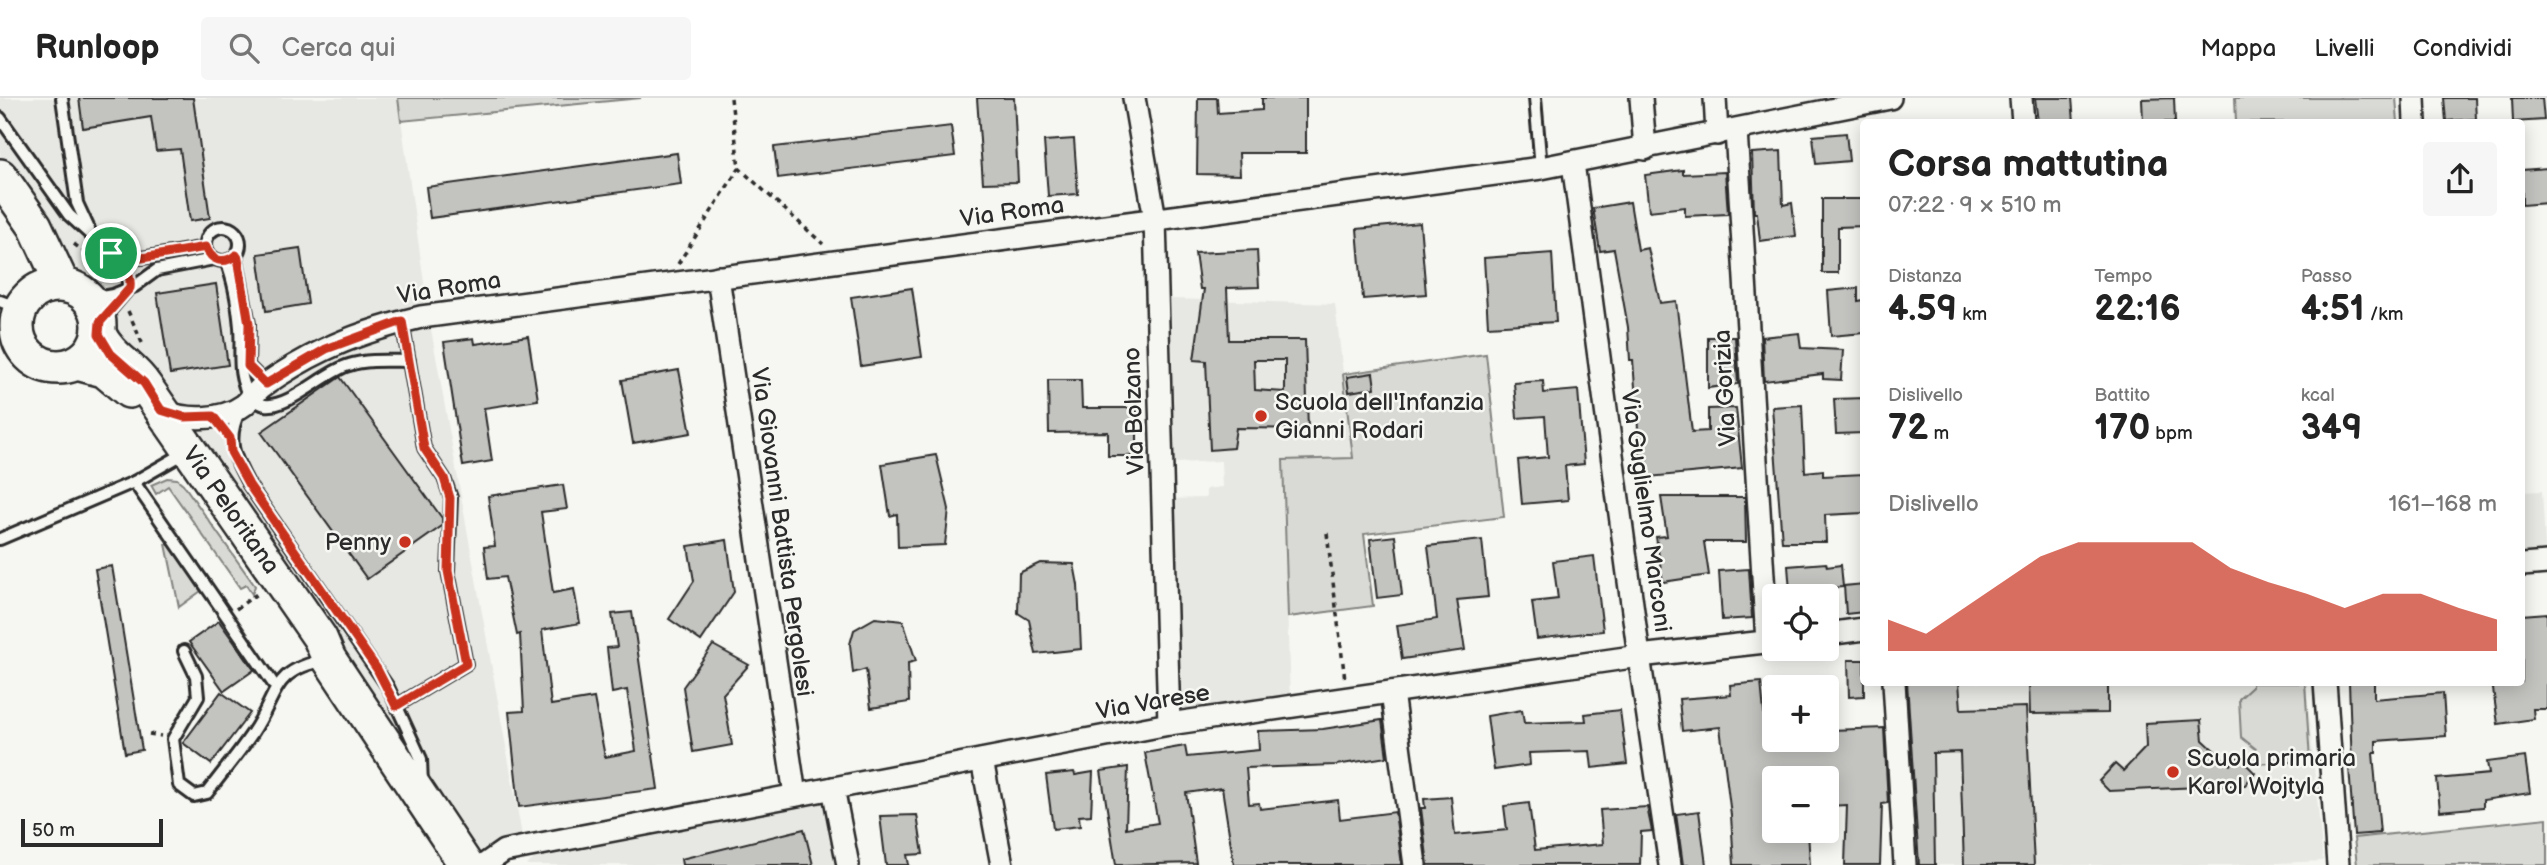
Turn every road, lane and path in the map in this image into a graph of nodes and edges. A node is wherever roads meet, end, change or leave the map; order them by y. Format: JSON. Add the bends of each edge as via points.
{"nodes":[{"id":1,"x":62,"y":98,"type":"edge"},
{"id":2,"x":731,"y":98,"type":"edge"},
{"id":3,"x":1134,"y":98,"type":"edge"},
{"id":4,"x":1535,"y":98,"type":"edge"},
{"id":5,"x":1641,"y":98,"type":"edge"},
{"id":6,"x":1715,"y":98,"type":"edge"},
{"id":7,"x":1890,"y":98,"type":"edge"},
{"id":8,"x":2021,"y":98,"type":"edge"},
{"id":9,"x":2414,"y":98,"type":"edge"},
{"id":10,"x":1840,"y":103,"type":"edge"},
{"id":11,"x":0,"y":118,"type":"edge"},
{"id":12,"x":2023,"y":119,"type":"edge"},
{"id":13,"x":2415,"y":119,"type":"edge"},
{"id":14,"x":1727,"y":132,"type":"junction"},
{"id":15,"x":1645,"y":149,"type":"junction"},
{"id":16,"x":1573,"y":163,"type":"junction"},
{"id":17,"x":739,"y":168,"type":"junction"},
{"id":18,"x":1541,"y":168,"type":"junction"},
{"id":19,"x":0,"y":176,"type":"edge"},
{"id":20,"x":0,"y":202,"type":"edge"},
{"id":21,"x":1156,"y":219,"type":"junction"},
{"id":22,"x":96,"y":240,"type":"junction"},
{"id":23,"x":206,"y":247,"type":"junction"},
{"id":24,"x":111,"y":253,"type":"junction"},
{"id":25,"x":231,"y":258,"type":"junction"},
{"id":26,"x":214,"y":259,"type":"junction"},
{"id":27,"x":840,"y":260,"type":"junction"},
{"id":28,"x":718,"y":277,"type":"junction"},
{"id":29,"x":665,"y":284,"type":"junction"},
{"id":30,"x":130,"y":288,"type":"junction"},
{"id":31,"x":17,"y":301,"type":"edge"},
{"id":32,"x":88,"y":310,"type":"junction"},
{"id":33,"x":402,"y":321,"type":"junction"},
{"id":34,"x":409,"y":360,"type":"junction"},
{"id":35,"x":77,"y":363,"type":"junction"},
{"id":36,"x":253,"y":396,"type":"junction"},
{"id":37,"x":161,"y":410,"type":"junction"},
{"id":38,"x":213,"y":416,"type":"junction"},
{"id":39,"x":230,"y":438,"type":"junction"},
{"id":40,"x":176,"y":458,"type":"junction"},
{"id":41,"x":134,"y":482,"type":"junction"},
{"id":42,"x":1327,"y":533,"type":"dead end"},
{"id":43,"x":0,"y":539,"type":"edge"},
{"id":44,"x":2547,"y":563,"type":"edge"},
{"id":45,"x":2525,"y":565,"type":"edge"},
{"id":46,"x":1766,"y":584,"type":"edge"},
{"id":47,"x":1860,"y":630,"type":"edge"},
{"id":48,"x":1839,"y":632,"type":"edge"},
{"id":49,"x":1762,"y":642,"type":"edge"},
{"id":50,"x":184,"y":651,"type":"dead end"},
{"id":51,"x":1639,"y":656,"type":"junction"},
{"id":52,"x":329,"y":659,"type":"junction"},
{"id":53,"x":275,"y":686,"type":"junction"},
{"id":54,"x":1894,"y":686,"type":"edge"},
{"id":55,"x":2325,"y":686,"type":"edge"},
{"id":56,"x":1392,"y":692,"type":"junction"},
{"id":57,"x":1347,"y":699,"type":"junction"},
{"id":58,"x":396,"y":706,"type":"junction"},
{"id":59,"x":1169,"y":724,"type":"junction"},
{"id":60,"x":982,"y":760,"type":"junction"},
{"id":61,"x":833,"y":788,"type":"junction"},
{"id":62,"x":795,"y":795,"type":"junction"},
{"id":63,"x":421,"y":798,"type":"junction"},
{"id":64,"x":544,"y":846,"type":"junction"},
{"id":65,"x":466,"y":865,"type":"edge"},
{"id":66,"x":484,"y":865,"type":"edge"},
{"id":67,"x":515,"y":865,"type":"edge"},
{"id":68,"x":848,"y":865,"type":"edge"},
{"id":69,"x":1002,"y":865,"type":"edge"},
{"id":70,"x":1415,"y":865,"type":"edge"},
{"id":71,"x":1670,"y":865,"type":"edge"},
{"id":72,"x":1905,"y":865,"type":"edge"},
{"id":73,"x":2338,"y":865,"type":"edge"}],
"edges":[{"from":1,"to":22,"type":"lane","via":[[77,204]]},
{"from":2,"to":17,"type":"path"},
{"from":3,"to":21,"type":"street","name":"Via Bolzano"},
{"from":4,"to":18,"type":"lane"},
{"from":5,"to":15,"type":"street"},
{"from":6,"to":14,"type":"street","name":"Via Gorizia"},
{"from":7,"to":10,"type":"street","name":"Via Roma"},
{"from":8,"to":12,"type":"street"},
{"from":9,"to":13,"type":"street"},
{"from":10,"to":14,"type":"street","name":"Via Roma"},
{"from":11,"to":22,"type":"lane","via":[[69,215]]},
{"from":14,"to":15,"type":"street","name":"Via Roma"},
{"from":14,"to":46,"type":"street","name":"Via Gorizia"},
{"from":15,"to":16,"type":"street","name":"Via Roma"},
{"from":16,"to":18,"type":"street","name":"Via Roma"},
{"from":16,"to":51,"type":"street","name":"Via Guglielmo Marconi"},
{"from":17,"to":27,"type":"path"},
{"from":17,"to":29,"type":"path"},
{"from":18,"to":21,"type":"street","name":"Via Roma"},
{"from":19,"to":32,"type":"main road","name":"Via Peloritana"},
{"from":20,"to":31,"type":"main road","via":[[24,244]]},
{"from":21,"to":27,"type":"street","name":"Via Roma"},
{"from":21,"to":59,"type":"street","name":"Via Bolzano"},
{"from":22,"to":24,"type":"lane"},
{"from":23,"to":24,"type":"lane","via":[[142,258]]},
{"from":23,"to":25,"type":"lane","via":[[211,232],[226,228],[238,237],[240,246]]},
{"from":23,"to":26,"type":"lane"},
{"from":24,"to":30,"type":"lane","via":[[125,266]]},
{"from":25,"to":26,"type":"lane"},
{"from":25,"to":36,"type":"lane","via":[[249,324]]},
{"from":25,"to":36,"type":"lane","via":[[240,329],[239,367]]},
{"from":26,"to":30,"type":"lane","via":[[157,270]]},
{"from":27,"to":28,"type":"street","name":"Via Roma"},
{"from":28,"to":29,"type":"street","name":"Via Roma"},
{"from":28,"to":62,"type":"street","name":"Via Giovanni Battista Pergolesi"},
{"from":29,"to":33,"type":"street","name":"Via Roma"},
{"from":30,"to":32,"type":"lane"},
{"from":30,"to":32,"type":"lane"},
{"from":31,"to":32,"type":"main road","via":[[43,288]]},
{"from":31,"to":35,"type":"main road","via":[[17,329],[28,354],[51,367]]},
{"from":32,"to":35,"type":"main road","via":[[87,356]]},
{"from":32,"to":37,"type":"main road","name":"Via Peloritana","via":[[111,354],[144,383]]},
{"from":33,"to":34,"type":"lane"},
{"from":33,"to":36,"type":"street","name":"Via Roma","via":[[326,349]]},
{"from":34,"to":36,"type":"lane","via":[[352,363],[278,402],[265,405]]},
{"from":34,"to":58,"type":"lane","via":[[424,448],[444,478],[450,498],[448,571],[466,664]]},
{"from":35,"to":40,"type":"main road","name":"Via Peloritana","via":[[104,370],[123,384]]},
{"from":36,"to":38,"type":"street","name":"Via Roma"},
{"from":36,"to":39,"type":"lane"},
{"from":37,"to":38,"type":"street","name":"Via Roma","via":[[184,417]]},
{"from":37,"to":52,"type":"main road","name":"Via Peloritana","via":[[320,638]]},
{"from":38,"to":39,"type":"lane"},
{"from":39,"to":58,"type":"lane","via":[[231,452],[249,485],[377,669]]},
{"from":40,"to":41,"type":"lane"},
{"from":40,"to":52,"type":"main road","name":"Via Peloritana","via":[[302,637]]},
{"from":41,"to":43,"type":"lane"},
{"from":41,"to":53,"type":"lane"},
{"from":42,"to":57,"type":"path"},
{"from":44,"to":45,"type":"street"},
{"from":47,"to":48,"type":"street"},
{"from":49,"to":51,"type":"street","name":"Via Varese"},
{"from":50,"to":53,"type":"lane","via":[[196,676],[198,697],[173,739],[179,785],[194,796],[206,793],[254,730]]},
{"from":51,"to":56,"type":"street","name":"Via Varese"},
{"from":51,"to":71,"type":"street","name":"Via Guglielmo Marconi"},
{"from":52,"to":53,"type":"lane","via":[[306,663]]},
{"from":52,"to":63,"type":"main road","name":"Via Peloritana"},
{"from":54,"to":72,"type":"street"},
{"from":55,"to":73,"type":"street"},
{"from":56,"to":57,"type":"street","name":"Via Varese"},
{"from":56,"to":70,"type":"street"},
{"from":57,"to":59,"type":"street","name":"Via Varese"},
{"from":58,"to":63,"type":"lane","via":[[424,770]]},
{"from":59,"to":60,"type":"street","name":"Via Varese"},
{"from":60,"to":61,"type":"street","name":"Via Varese"},
{"from":60,"to":69,"type":"street"},
{"from":61,"to":62,"type":"street","name":"Via Varese"},
{"from":61,"to":68,"type":"street"},
{"from":62,"to":64,"type":"street","name":"Via Varese"},
{"from":63,"to":65,"type":"main road","name":"Via Peloritana"},
{"from":64,"to":66,"type":"street","name":"Via Varese","via":[[498,853]]},
{"from":64,"to":67,"type":"street"}]}
